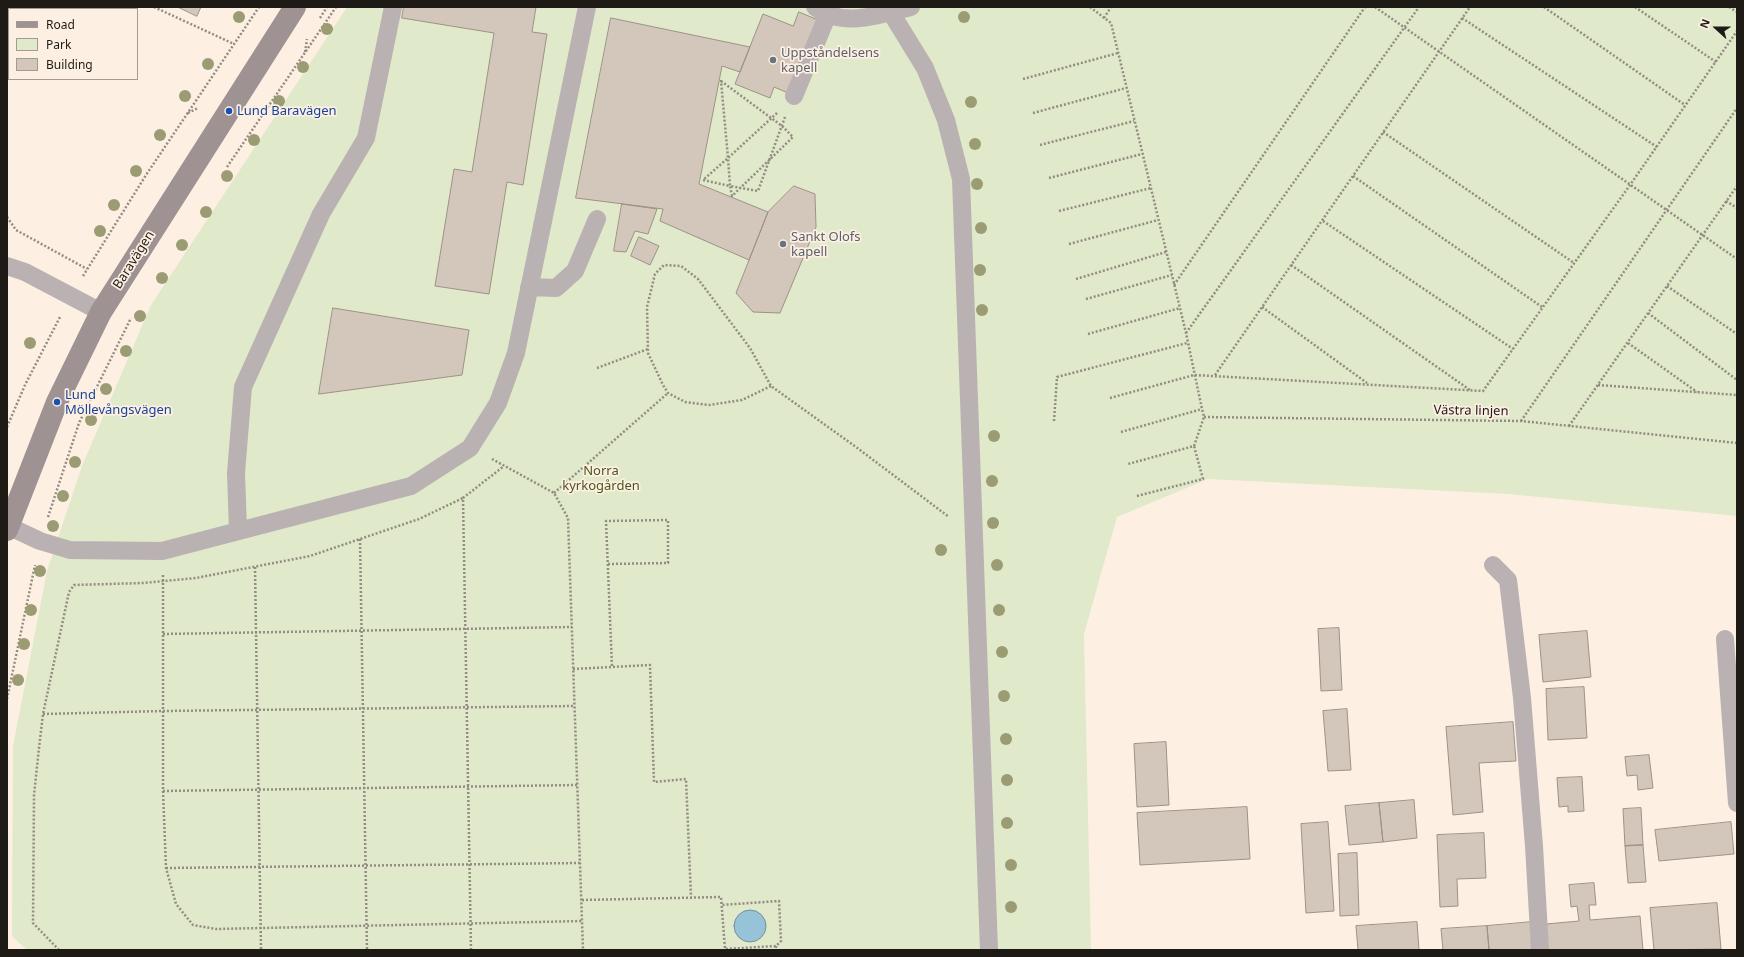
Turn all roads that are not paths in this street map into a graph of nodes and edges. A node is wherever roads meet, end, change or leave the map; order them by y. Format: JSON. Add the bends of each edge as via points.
{"nodes":[{"id":1,"x":295,"y":7,"type":"edge"},
{"id":2,"x":393,"y":7,"type":"edge"},
{"id":3,"x":587,"y":7,"type":"edge"},
{"id":4,"x":911,"y":7,"type":"edge"},
{"id":5,"x":888,"y":9,"type":"edge"},
{"id":6,"x":822,"y":10,"type":"edge"},
{"id":7,"x":792,"y":99,"type":"road end"},
{"id":8,"x":598,"y":219,"type":"dead end"},
{"id":9,"x":7,"y":266,"type":"edge"},
{"id":10,"x":529,"y":287,"type":"junction"},
{"id":11,"x":101,"y":312,"type":"junction"},
{"id":12,"x":8,"y":528,"type":"edge"},
{"id":13,"x":238,"y":531,"type":"junction"},
{"id":14,"x":1493,"y":565,"type":"dead end"},
{"id":15,"x":1725,"y":639,"type":"dead end"},
{"id":16,"x":1737,"y":803,"type":"edge"},
{"id":17,"x":989,"y":950,"type":"edge"},
{"id":18,"x":1540,"y":950,"type":"edge"}],
"edges":[{"from":1,"to":11,"type":"street","name":"Baravägen"},
{"from":2,"to":13,"type":"lane","via":[[366,138],[321,214],[243,387],[236,473]]},
{"from":3,"to":10,"type":"lane"},
{"from":4,"to":5,"type":"lane"},
{"from":5,"to":6,"type":"lane","via":[[864,19],[834,16]]},
{"from":5,"to":17,"type":"lane","via":[[925,68],[946,120],[961,179]]},
{"from":6,"to":7,"type":"lane"},
{"from":8,"to":10,"type":"lane","via":[[575,271],[556,288]]},
{"from":9,"to":11,"type":"lane","via":[[25,272]]},
{"from":10,"to":13,"type":"lane","via":[[516,353],[498,403],[470,448],[411,486]]},
{"from":11,"to":12,"type":"street","name":"Baravägen","via":[[56,402]]},
{"from":12,"to":13,"type":"lane","via":[[70,550],[162,550]]},
{"from":14,"to":18,"type":"lane","via":[[1508,580],[1509,588],[1522,698]]},
{"from":15,"to":16,"type":"lane"}]}
